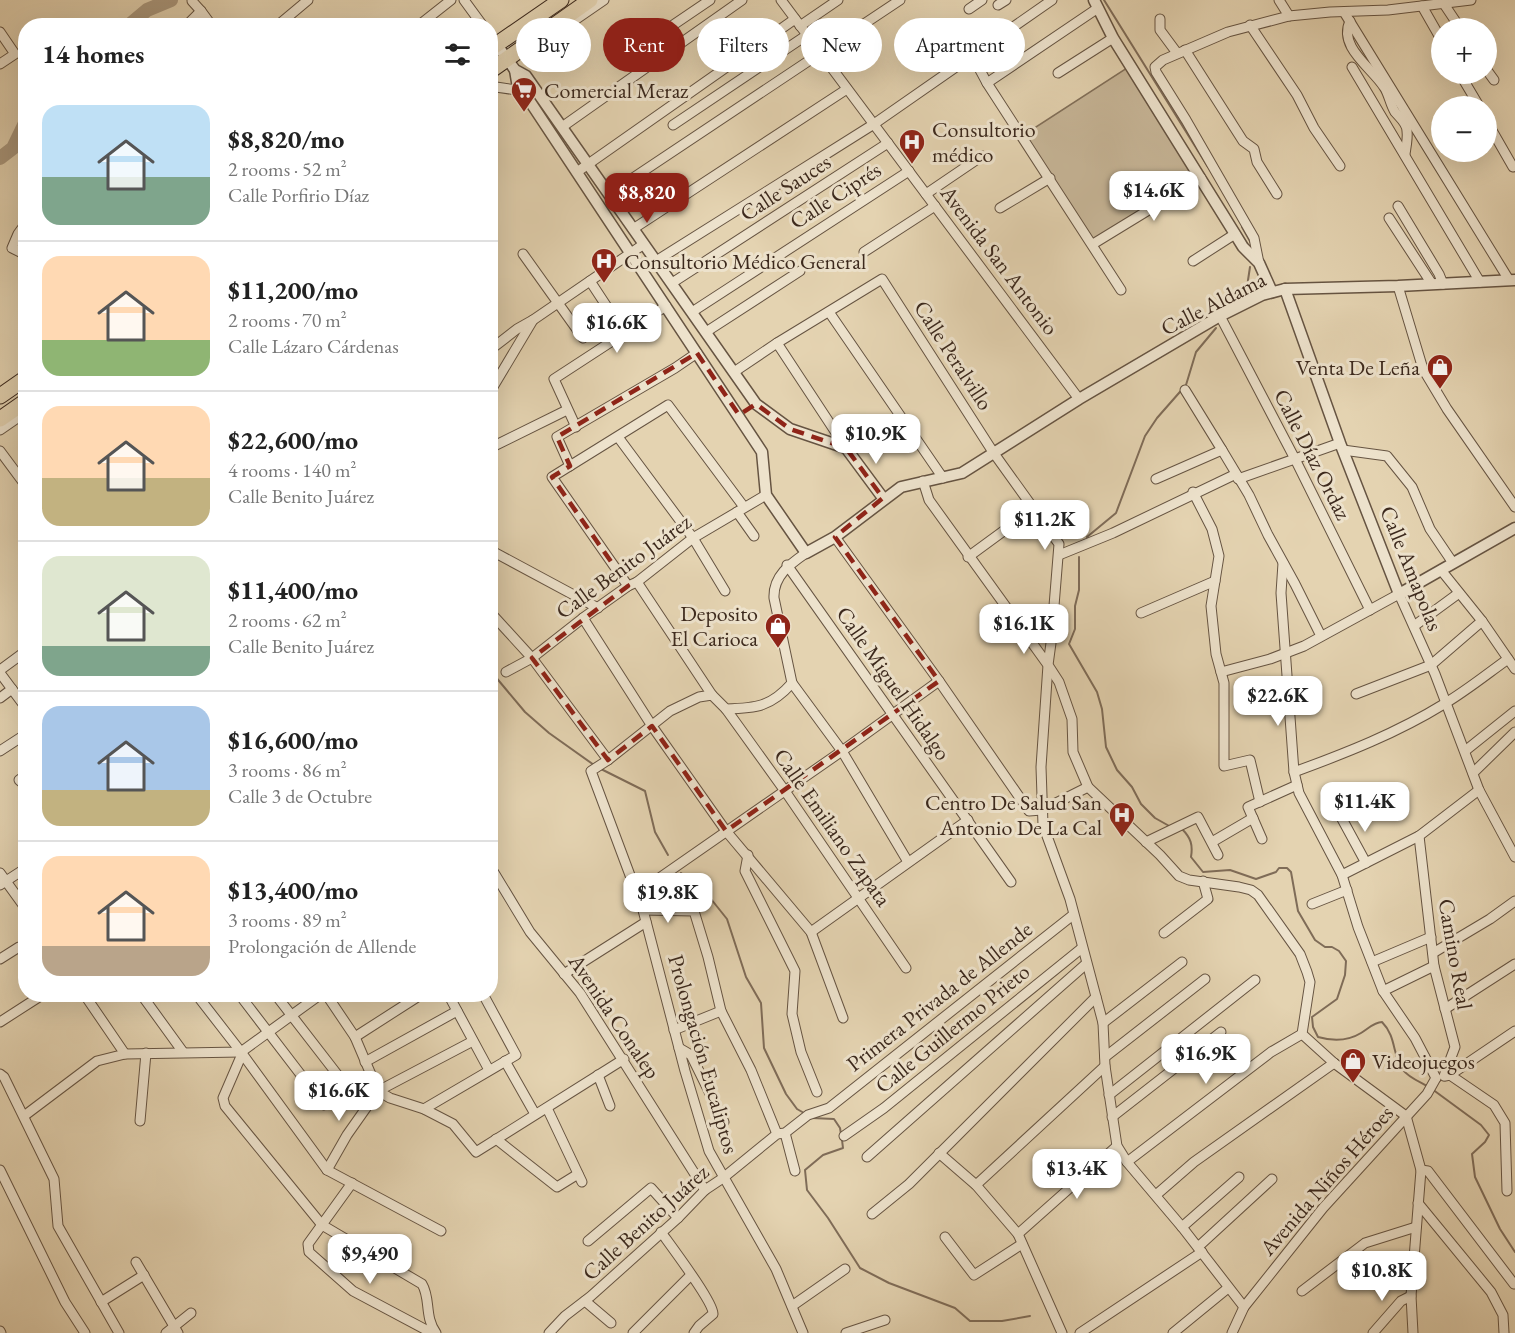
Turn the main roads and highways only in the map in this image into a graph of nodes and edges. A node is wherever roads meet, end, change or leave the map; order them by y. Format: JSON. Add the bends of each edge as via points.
{"nodes":[{"id":1,"x":561,"y":0,"type":"edge"},
{"id":2,"x":590,"y":0,"type":"edge"},
{"id":3,"x":498,"y":41,"type":"edge"},
{"id":4,"x":498,"y":68,"type":"edge"},
{"id":5,"x":18,"y":384,"type":"edge"},
{"id":6,"x":0,"y":396,"type":"edge"},
{"id":7,"x":18,"y":407,"type":"edge"},
{"id":8,"x":0,"y":419,"type":"edge"}],
"edges":[{"from":1,"to":3,"type":"highway"},
{"from":2,"to":4,"type":"highway","via":[[521,49],[511,64]]},
{"from":5,"to":6,"type":"highway"},
{"from":7,"to":8,"type":"highway"}]}
